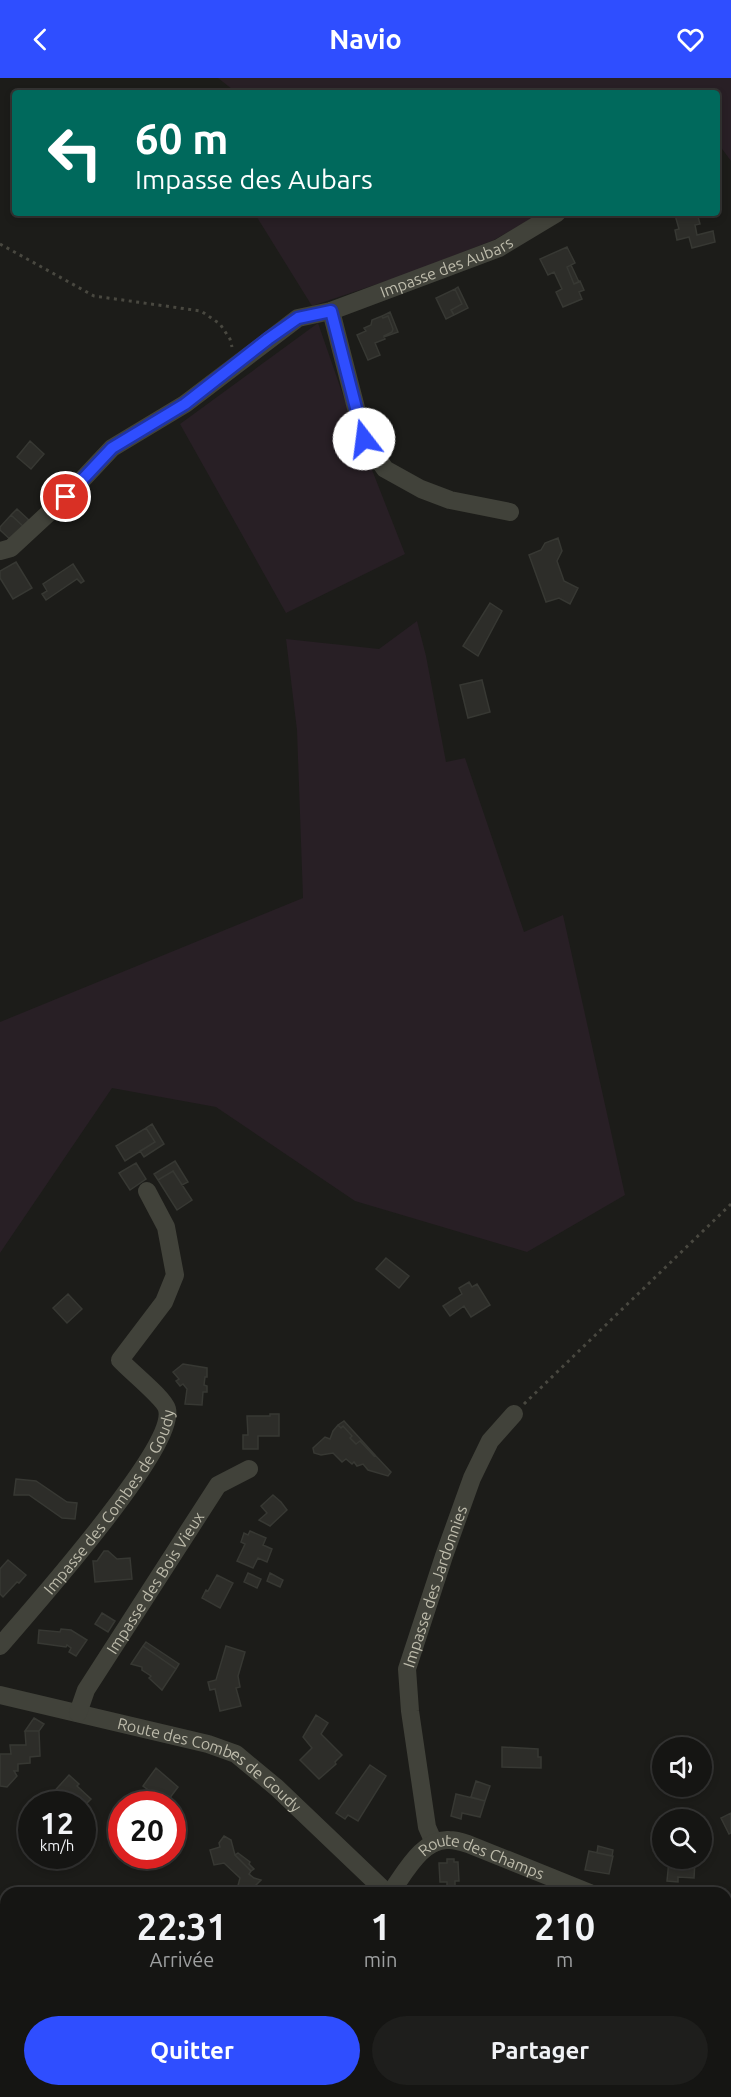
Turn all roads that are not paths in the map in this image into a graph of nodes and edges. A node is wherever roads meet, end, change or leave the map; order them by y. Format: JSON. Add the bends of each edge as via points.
{"nodes":[{"id":1,"x":552,"y":216,"type":"edge"},
{"id":2,"x":331,"y":311,"type":"junction"},
{"id":3,"x":510,"y":512,"type":"dead end"},
{"id":4,"x":0,"y":551,"type":"edge"},
{"id":5,"x":147,"y":1191,"type":"dead end"},
{"id":6,"x":514,"y":1414,"type":"road end"},
{"id":7,"x":249,"y":1469,"type":"dead end"},
{"id":8,"x":0,"y":1646,"type":"edge"},
{"id":9,"x":0,"y":1695,"type":"edge"},
{"id":10,"x":78,"y":1713,"type":"junction"},
{"id":11,"x":434,"y":1843,"type":"junction"},
{"id":12,"x":382,"y":1887,"type":"edge"},
{"id":13,"x":393,"y":1887,"type":"edge"},
{"id":14,"x":575,"y":1887,"type":"edge"}],
"edges":[{"from":1,"to":2,"type":"street","name":"Impasse des Aubars","via":[[499,248]]},
{"from":2,"to":3,"type":"street","via":[[364,439],[385,469],[450,500]]},
{"from":2,"to":4,"type":"street","name":"Impasse des Aubars","via":[[298,318],[185,404],[112,448],[11,548]]},
{"from":5,"to":8,"type":"street","name":"Impasse des Combes de Goudy","via":[[166,1227],[175,1275],[164,1302],[120,1360],[164,1401],[168,1411],[164,1430],[124,1496]]},
{"from":6,"to":11,"type":"street","name":"Impasse des Jardonnies","via":[[490,1441],[472,1478],[407,1669],[427,1827]]},
{"from":7,"to":10,"type":"street","name":"Impasse des Bois Vieux","via":[[218,1485],[86,1690]]},
{"from":9,"to":10,"type":"street","name":"Route des Combes de Goudy"},
{"from":10,"to":12,"type":"street","name":"Route des Combes de Goudy","via":[[236,1754]]},
{"from":11,"to":13,"type":"street","name":"Route des Champs","via":[[423,1850]]},
{"from":11,"to":14,"type":"street","name":"Route des Champs","via":[[447,1839],[468,1844]]}]}
